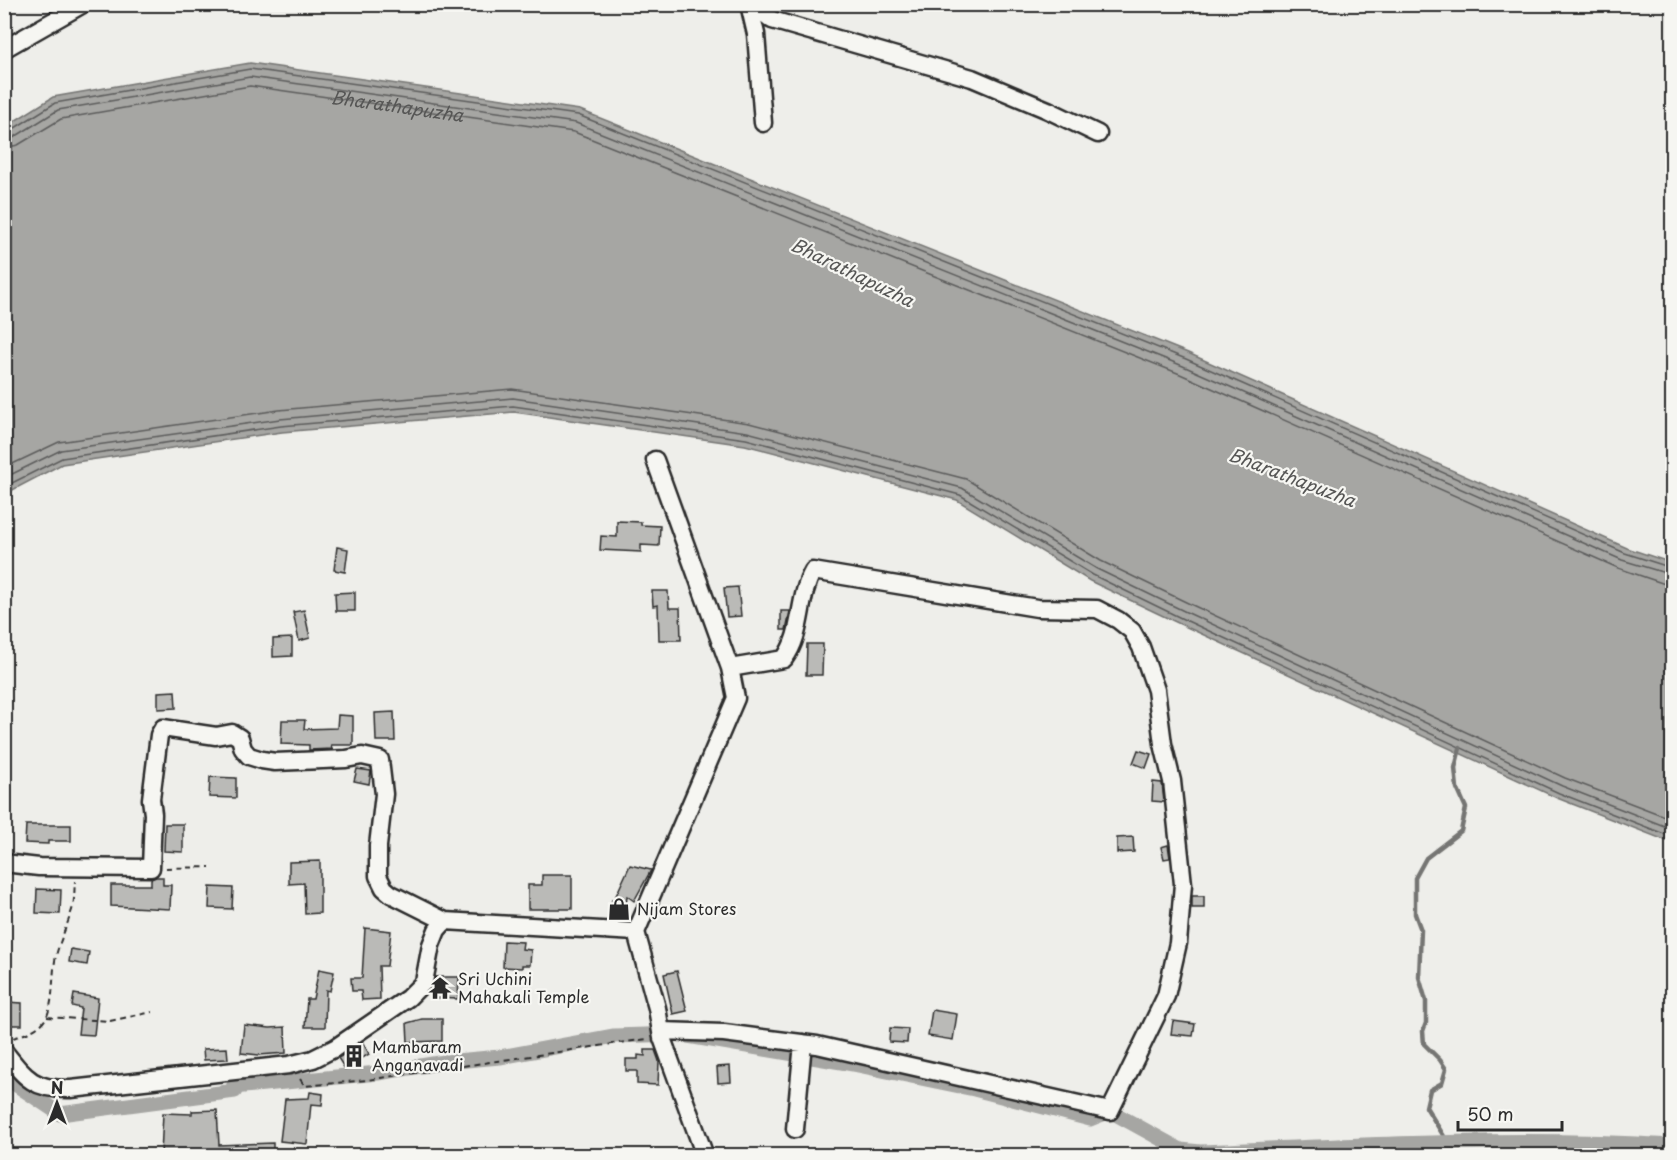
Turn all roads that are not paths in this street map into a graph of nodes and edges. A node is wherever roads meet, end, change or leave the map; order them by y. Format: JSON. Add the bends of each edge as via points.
{"nodes":[{"id":1,"x":83,"y":4,"type":"edge"},
{"id":2,"x":751,"y":4,"type":"edge"},
{"id":3,"x":4,"y":49,"type":"edge"},
{"id":4,"x":763,"y":123,"type":"dead end"},
{"id":5,"x":1098,"y":134,"type":"dead end"},
{"id":6,"x":656,"y":460,"type":"dead end"},
{"id":7,"x":730,"y":668,"type":"junction"},
{"id":8,"x":4,"y":863,"type":"edge"},
{"id":9,"x":445,"y":921,"type":"junction"},
{"id":10,"x":636,"y":932,"type":"junction"},
{"id":11,"x":661,"y":1034,"type":"junction"},
{"id":12,"x":803,"y":1043,"type":"junction"},
{"id":13,"x":4,"y":1051,"type":"edge"},
{"id":14,"x":795,"y":1129,"type":"dead end"},
{"id":15,"x":705,"y":1155,"type":"edge"}],
"edges":[{"from":1,"to":3,"type":"street"},
{"from":2,"to":4,"type":"street"},
{"from":2,"to":5,"type":"street","via":[[772,20],[972,78]]},
{"from":6,"to":7,"type":"street"},
{"from":7,"to":10,"type":"street","via":[[736,698]]},
{"from":7,"to":12,"type":"street","via":[[784,659],[794,646],[807,582],[813,571],[1037,608],[1097,609],[1132,631],[1156,690],[1172,780],[1183,884],[1178,943],[1166,996],[1110,1111]]},
{"from":8,"to":9,"type":"street","via":[[151,868],[151,799],[163,728],[216,736],[232,733],[240,738],[249,756],[262,760],[362,756],[380,760],[384,794],[378,876],[391,894]]},
{"from":9,"to":10,"type":"street"},
{"from":9,"to":13,"type":"street","via":[[431,945],[424,982],[408,998],[336,1048],[313,1059],[289,1065],[49,1089],[35,1084]]},
{"from":10,"to":11,"type":"street"},
{"from":11,"to":12,"type":"street","via":[[724,1033]]},
{"from":11,"to":15,"type":"street"},
{"from":12,"to":14,"type":"street"}]}
